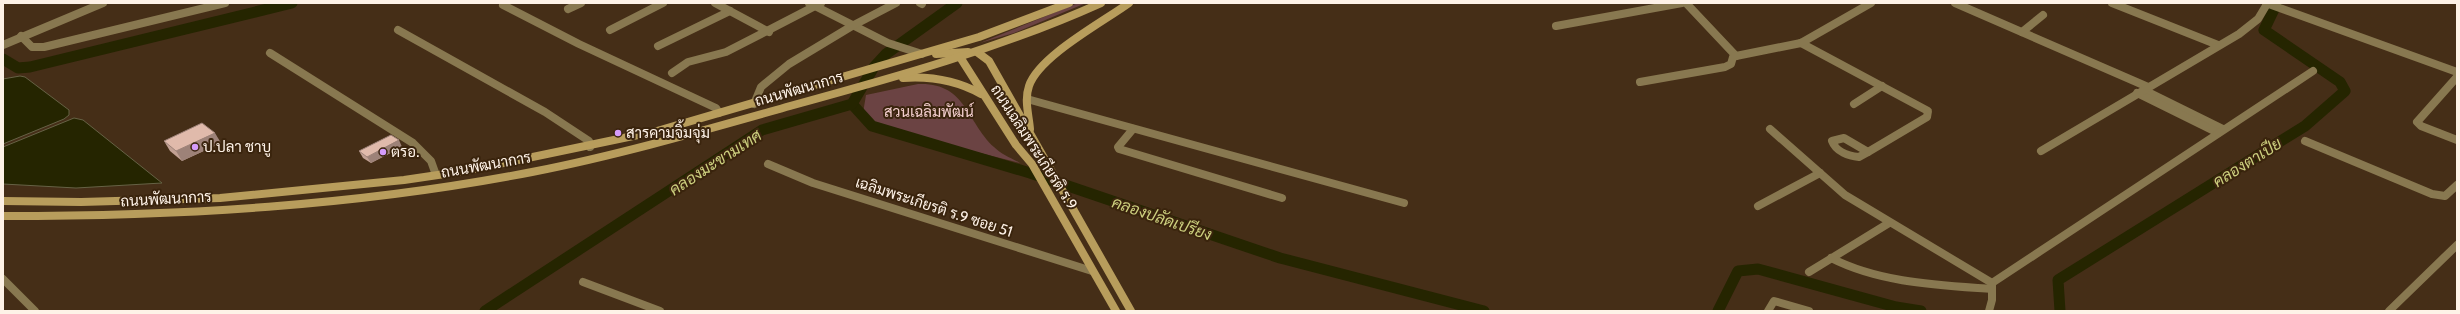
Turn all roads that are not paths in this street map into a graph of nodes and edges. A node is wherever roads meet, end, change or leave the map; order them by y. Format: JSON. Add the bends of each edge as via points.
{"nodes":[{"id":1,"x":103,"y":3,"type":"edge"},
{"id":2,"x":225,"y":3,"type":"edge"},
{"id":3,"x":581,"y":3,"type":"edge"},
{"id":4,"x":663,"y":3,"type":"edge"},
{"id":5,"x":715,"y":3,"type":"edge"},
{"id":6,"x":896,"y":3,"type":"edge"},
{"id":7,"x":1069,"y":3,"type":"edge"},
{"id":8,"x":1101,"y":3,"type":"edge"},
{"id":9,"x":1129,"y":3,"type":"edge"},
{"id":10,"x":1682,"y":3,"type":"edge"},
{"id":11,"x":1686,"y":3,"type":"edge"},
{"id":12,"x":1871,"y":3,"type":"edge"},
{"id":13,"x":1955,"y":3,"type":"edge"},
{"id":14,"x":2112,"y":3,"type":"edge"},
{"id":15,"x":815,"y":4,"type":"edge"},
{"id":16,"x":2268,"y":4,"type":"edge"},
{"id":17,"x":503,"y":5,"type":"dead end"},
{"id":18,"x":568,"y":9,"type":"dead end"},
{"id":19,"x":730,"y":10,"type":"junction"},
{"id":20,"x":2043,"y":15,"type":"dead end"},
{"id":21,"x":852,"y":26,"type":"junction"},
{"id":22,"x":1556,"y":26,"type":"dead end"},
{"id":23,"x":398,"y":30,"type":"dead end"},
{"id":24,"x":610,"y":30,"type":"dead end"},
{"id":25,"x":769,"y":32,"type":"junction"},
{"id":26,"x":2022,"y":32,"type":"junction"},
{"id":27,"x":21,"y":36,"type":"junction"},
{"id":28,"x":979,"y":37,"type":"junction"},
{"id":29,"x":1801,"y":43,"type":"junction"},
{"id":30,"x":3,"y":44,"type":"edge"},
{"id":31,"x":2218,"y":45,"type":"junction"},
{"id":32,"x":658,"y":46,"type":"dead end"},
{"id":33,"x":977,"y":52,"type":"junction"},
{"id":34,"x":270,"y":53,"type":"dead end"},
{"id":35,"x":922,"y":54,"type":"junction"},
{"id":36,"x":962,"y":55,"type":"junction"},
{"id":37,"x":1736,"y":56,"type":"junction"},
{"id":38,"x":2313,"y":71,"type":"dead end"},
{"id":39,"x":2456,"y":71,"type":"edge"},
{"id":40,"x":672,"y":73,"type":"dead end"},
{"id":41,"x":887,"y":79,"type":"junction"},
{"id":42,"x":1640,"y":82,"type":"dead end"},
{"id":43,"x":1882,"y":86,"type":"junction"},
{"id":44,"x":2143,"y":90,"type":"junction"},
{"id":45,"x":984,"y":96,"type":"junction"},
{"id":46,"x":1027,"y":99,"type":"junction"},
{"id":47,"x":754,"y":104,"type":"junction"},
{"id":48,"x":1854,"y":104,"type":"dead end"},
{"id":49,"x":719,"y":114,"type":"junction"},
{"id":50,"x":1133,"y":129,"type":"junction"},
{"id":51,"x":1770,"y":129,"type":"dead end"},
{"id":52,"x":2220,"y":131,"type":"junction"},
{"id":53,"x":1031,"y":132,"type":"junction"},
{"id":54,"x":2457,"y":140,"type":"edge"},
{"id":55,"x":2305,"y":141,"type":"dead end"},
{"id":56,"x":590,"y":147,"type":"junction"},
{"id":57,"x":1868,"y":152,"type":"dead end"},
{"id":58,"x":2041,"y":152,"type":"dead end"},
{"id":59,"x":768,"y":164,"type":"dead end"},
{"id":60,"x":1820,"y":173,"type":"junction"},
{"id":61,"x":436,"y":175,"type":"junction"},
{"id":62,"x":2457,"y":185,"type":"edge"},
{"id":63,"x":1282,"y":198,"type":"dead end"},
{"id":64,"x":3,"y":201,"type":"edge"},
{"id":65,"x":1404,"y":203,"type":"dead end"},
{"id":66,"x":1758,"y":206,"type":"dead end"},
{"id":67,"x":3,"y":216,"type":"edge"},
{"id":68,"x":1889,"y":223,"type":"junction"},
{"id":69,"x":2457,"y":245,"type":"edge"},
{"id":70,"x":1831,"y":258,"type":"junction"},
{"id":71,"x":1092,"y":271,"type":"junction"},
{"id":72,"x":1809,"y":272,"type":"dead end"},
{"id":73,"x":3,"y":279,"type":"edge"},
{"id":74,"x":583,"y":282,"type":"dead end"},
{"id":75,"x":1992,"y":286,"type":"junction"},
{"id":76,"x":35,"y":311,"type":"edge"},
{"id":77,"x":660,"y":311,"type":"edge"},
{"id":78,"x":1116,"y":311,"type":"edge"},
{"id":79,"x":1131,"y":311,"type":"edge"},
{"id":80,"x":1768,"y":311,"type":"edge"},
{"id":81,"x":1809,"y":311,"type":"edge"},
{"id":82,"x":1989,"y":311,"type":"edge"},
{"id":83,"x":2389,"y":311,"type":"edge"}],
"edges":[{"from":1,"to":27,"type":"street"},
{"from":2,"to":27,"type":"street","via":[[44,47],[32,47]]},
{"from":3,"to":18,"type":"street"},
{"from":4,"to":24,"type":"street"},
{"from":5,"to":19,"type":"street"},
{"from":6,"to":21,"type":"street"},
{"from":7,"to":28,"type":"main road"},
{"from":8,"to":33,"type":"main road","via":[[1051,25]]},
{"from":9,"to":46,"type":"main road","via":[[1042,66],[1031,79]]},
{"from":10,"to":22,"type":"street"},
{"from":11,"to":37,"type":"street"},
{"from":12,"to":29,"type":"street"},
{"from":13,"to":26,"type":"street"},
{"from":14,"to":31,"type":"street"},
{"from":15,"to":21,"type":"street"},
{"from":15,"to":25,"type":"street"},
{"from":16,"to":31,"type":"street","via":[[2258,19]]},
{"from":16,"to":39,"type":"street"},
{"from":17,"to":49,"type":"street","via":[[579,44],[716,108]]},
{"from":19,"to":25,"type":"street"},
{"from":19,"to":32,"type":"street"},
{"from":20,"to":26,"type":"street"},
{"from":21,"to":35,"type":"street","via":[[902,49]]},
{"from":21,"to":47,"type":"street","via":[[773,77],[761,87]]},
{"from":23,"to":56,"type":"street","via":[[545,112],[589,141]]},
{"from":25,"to":40,"type":"street","via":[[726,52],[688,62]]},
{"from":26,"to":44,"type":"street"},
{"from":27,"to":30,"type":"street"},
{"from":28,"to":35,"type":"main road"},
{"from":28,"to":36,"type":"main road"},
{"from":29,"to":37,"type":"street"},
{"from":29,"to":43,"type":"street"},
{"from":31,"to":44,"type":"street"},
{"from":33,"to":36,"type":"main road"},
{"from":33,"to":53,"type":"main road","name":"ถนนเฉลิมพระเกียรติ ร.9","via":[[989,60]]},
{"from":34,"to":61,"type":"street","via":[[413,143],[431,161]]},
{"from":35,"to":36,"type":"main road"},
{"from":35,"to":47,"type":"main road","name":"ถนนพัฒนาการ"},
{"from":36,"to":41,"type":"main road","name":"ถนนพัฒนาการ"},
{"from":36,"to":45,"type":"main road","name":"ถนนเฉลิมพระเกียรติ ร.9"},
{"from":37,"to":42,"type":"street","via":[[1731,64],[1725,67]]},
{"from":38,"to":52,"type":"street"},
{"from":39,"to":54,"type":"street","via":[[2417,122],[2421,126]]},
{"from":41,"to":45,"type":"main road","via":[[935,77],[966,85]]},
{"from":41,"to":67,"type":"main road","name":"ถนนพัฒนาการ","via":[[600,157],[496,179],[390,195],[208,212],[82,217]]},
{"from":43,"to":48,"type":"street"},
{"from":43,"to":57,"type":"street","via":[[1924,108],[1929,114]]},
{"from":44,"to":52,"type":"street"},
{"from":44,"to":58,"type":"street"},
{"from":45,"to":71,"type":"main road","name":"ถนนเฉลิมพระเกียรติ ร.9","via":[[1032,164]]},
{"from":46,"to":50,"type":"street"},
{"from":46,"to":53,"type":"main road"},
{"from":47,"to":49,"type":"main road","name":"ถนนพัฒนาการ"},
{"from":49,"to":56,"type":"main road","name":"ถนนพัฒนาการ"},
{"from":50,"to":63,"type":"street","via":[[1122,140],[1119,149]]},
{"from":50,"to":65,"type":"street"},
{"from":51,"to":60,"type":"street"},
{"from":52,"to":75,"type":"street"},
{"from":53,"to":79,"type":"main road","name":"ถนนเฉลิมพระเกียรติ ร.9","via":[[1049,169]]},
{"from":55,"to":62,"type":"street","via":[[2432,194],[2445,196]]},
{"from":56,"to":61,"type":"main road","name":"ถนนพัฒนาการ"},
{"from":59,"to":71,"type":"street","name":"เฉลิมพระเกียรติ ร.9 ซอย 51","via":[[813,183]]},
{"from":60,"to":66,"type":"street"},
{"from":60,"to":68,"type":"street","via":[[1845,195]]},
{"from":61,"to":64,"type":"main road","name":"ถนนพัฒนาการ","via":[[220,198],[89,202]]},
{"from":68,"to":70,"type":"street"},
{"from":68,"to":75,"type":"street"},
{"from":69,"to":83,"type":"street"},
{"from":70,"to":72,"type":"street"},
{"from":70,"to":75,"type":"street","via":[[1860,272],[1933,283]]},
{"from":71,"to":78,"type":"main road","name":"ถนนเฉลิมพระเกียรติ ร.9"},
{"from":73,"to":76,"type":"street"},
{"from":74,"to":77,"type":"street"},
{"from":75,"to":82,"type":"street"},
{"from":80,"to":81,"type":"street","via":[[1774,301]]}]}
